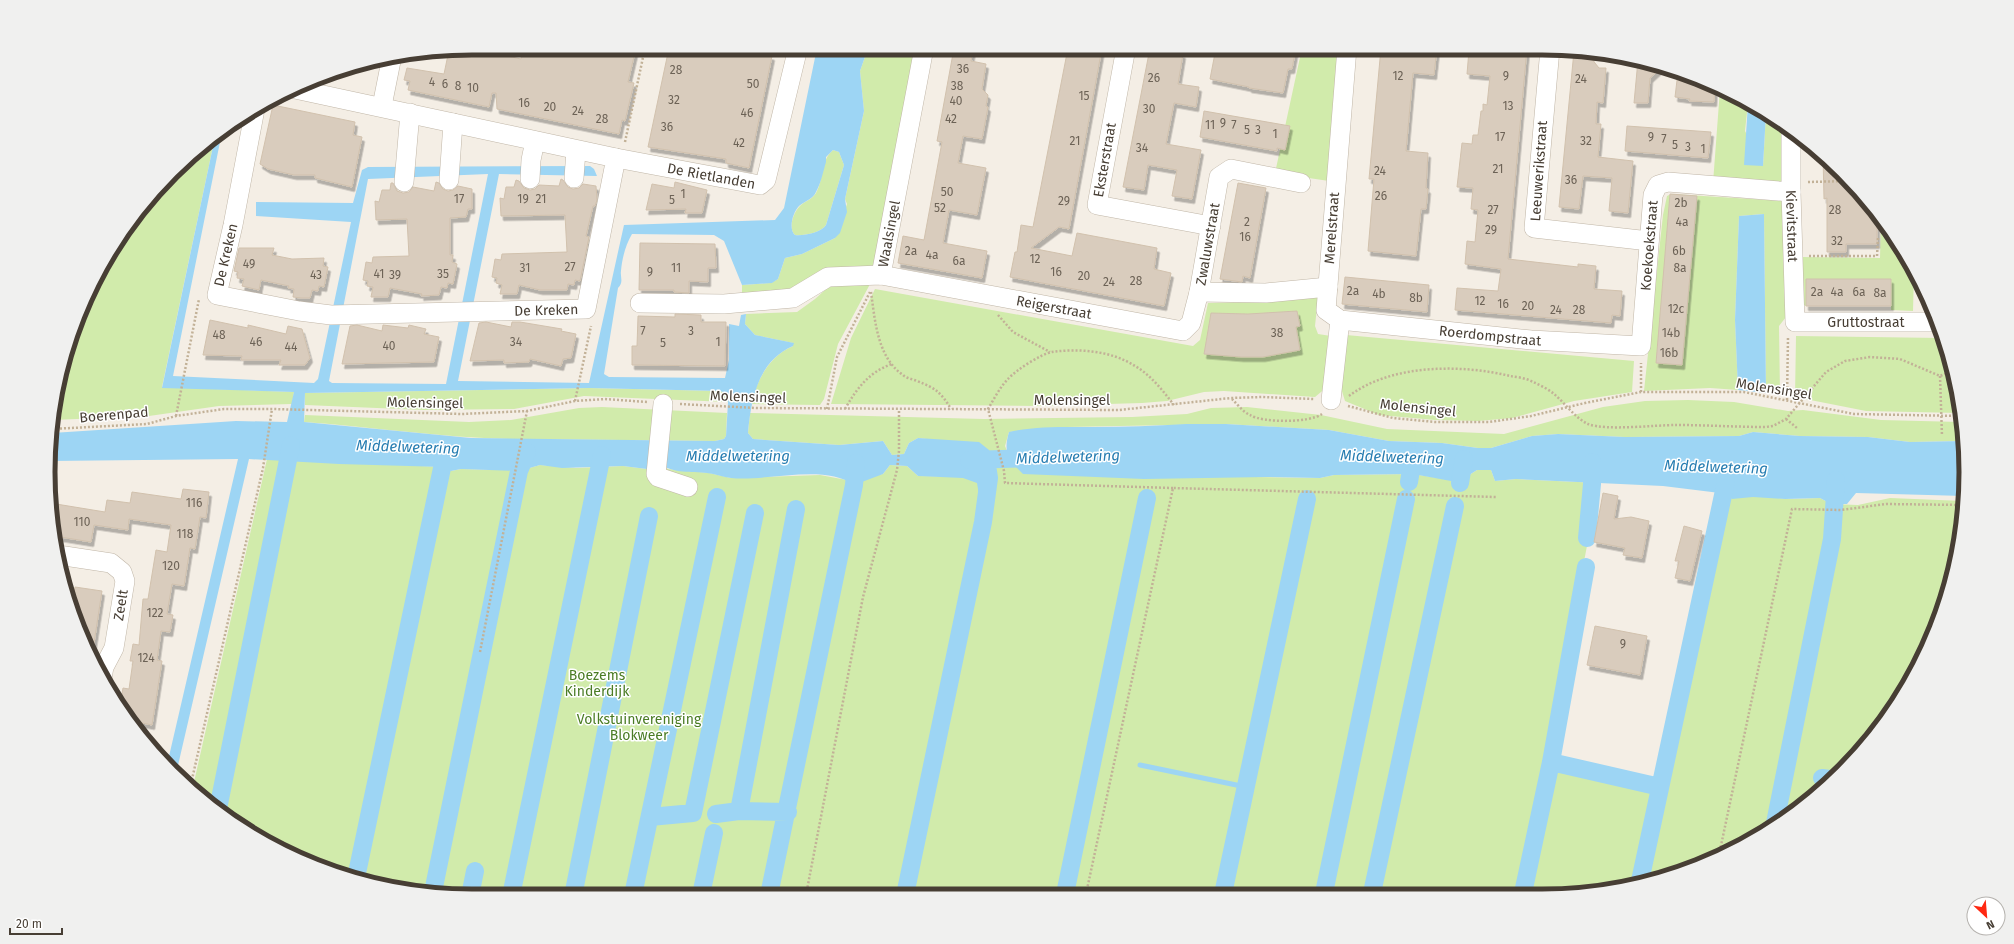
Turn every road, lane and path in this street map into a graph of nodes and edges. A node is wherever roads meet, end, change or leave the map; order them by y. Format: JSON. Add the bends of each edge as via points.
{"nodes":[{"id":1,"x":644,"y":55,"type":"edge"},
{"id":2,"x":796,"y":55,"type":"edge"},
{"id":3,"x":923,"y":55,"type":"edge"},
{"id":4,"x":1125,"y":55,"type":"edge"},
{"id":5,"x":1346,"y":55,"type":"edge"},
{"id":6,"x":1549,"y":55,"type":"edge"},
{"id":7,"x":391,"y":63,"type":"edge"},
{"id":8,"x":304,"y":91,"type":"edge"},
{"id":9,"x":382,"y":106,"type":"junction"},
{"id":10,"x":410,"y":113,"type":"junction"},
{"id":11,"x":254,"y":117,"type":"edge"},
{"id":12,"x":453,"y":123,"type":"junction"},
{"id":13,"x":1791,"y":137,"type":"edge"},
{"id":14,"x":535,"y":141,"type":"junction"},
{"id":15,"x":616,"y":158,"type":"junction"},
{"id":16,"x":530,"y":179,"type":"dead end"},
{"id":17,"x":449,"y":180,"type":"dead end"},
{"id":18,"x":1841,"y":181,"type":"edge"},
{"id":19,"x":404,"y":182,"type":"dead end"},
{"id":20,"x":1807,"y":182,"type":"dead end"},
{"id":21,"x":1301,"y":183,"type":"dead end"},
{"id":22,"x":1791,"y":192,"type":"junction"},
{"id":23,"x":1210,"y":226,"type":"junction"},
{"id":24,"x":1878,"y":238,"type":"dead end"},
{"id":25,"x":1649,"y":241,"type":"junction"},
{"id":26,"x":1807,"y":256,"type":"dead end"},
{"id":27,"x":881,"y":275,"type":"junction"},
{"id":28,"x":1328,"y":287,"type":"junction"},
{"id":29,"x":871,"y":291,"type":"junction"},
{"id":30,"x":1199,"y":292,"type":"junction"},
{"id":31,"x":990,"y":296,"type":"junction"},
{"id":32,"x":640,"y":303,"type":"dead end"},
{"id":33,"x":586,"y":309,"type":"junction"},
{"id":34,"x":1340,"y":320,"type":"junction"},
{"id":35,"x":1794,"y":322,"type":"junction"},
{"id":36,"x":1931,"y":322,"type":"edge"},
{"id":37,"x":1641,"y":346,"type":"junction"},
{"id":38,"x":1051,"y":352,"type":"junction"},
{"id":39,"x":892,"y":364,"type":"junction"},
{"id":40,"x":185,"y":372,"type":"dead end"},
{"id":41,"x":1947,"y":373,"type":"edge"},
{"id":42,"x":1940,"y":376,"type":"junction"},
{"id":43,"x":1641,"y":392,"type":"junction"},
{"id":44,"x":1231,"y":398,"type":"junction"},
{"id":45,"x":1787,"y":400,"type":"junction"},
{"id":46,"x":575,"y":401,"type":"junction"},
{"id":47,"x":1335,"y":402,"type":"junction"},
{"id":48,"x":1799,"y":403,"type":"junction"},
{"id":49,"x":663,"y":404,"type":"junction"},
{"id":50,"x":1175,"y":405,"type":"junction"},
{"id":51,"x":1568,"y":407,"type":"junction"},
{"id":52,"x":272,"y":408,"type":"junction"},
{"id":53,"x":826,"y":409,"type":"junction"},
{"id":54,"x":845,"y":409,"type":"junction"},
{"id":55,"x":899,"y":409,"type":"junction"},
{"id":56,"x":952,"y":409,"type":"junction"},
{"id":57,"x":988,"y":409,"type":"junction"},
{"id":58,"x":527,"y":412,"type":"junction"},
{"id":59,"x":1940,"y":414,"type":"junction"},
{"id":60,"x":1955,"y":415,"type":"edge"},
{"id":61,"x":176,"y":416,"type":"junction"},
{"id":62,"x":1786,"y":419,"type":"junction"},
{"id":63,"x":1797,"y":428,"type":"dead end"},
{"id":64,"x":58,"y":429,"type":"edge"},
{"id":65,"x":1942,"y":436,"type":"dead end"},
{"id":66,"x":688,"y":487,"type":"dead end"},
{"id":67,"x":1173,"y":488,"type":"junction"},
{"id":68,"x":1496,"y":497,"type":"dead end"},
{"id":69,"x":1957,"y":505,"type":"edge"},
{"id":70,"x":64,"y":556,"type":"edge"},
{"id":71,"x":480,"y":652,"type":"dead end"},
{"id":72,"x":104,"y":667,"type":"edge"},
{"id":73,"x":192,"y":781,"type":"edge"},
{"id":74,"x":1720,"y":849,"type":"edge"},
{"id":75,"x":807,"y":889,"type":"edge"},
{"id":76,"x":1087,"y":889,"type":"edge"}],
"edges":[{"from":1,"to":15,"type":"path","via":[[624,148]]},
{"from":2,"to":15,"type":"street","name":"De Rietlanden","via":[[766,180],[760,185]]},
{"from":3,"to":27,"type":"street","name":"Waalsingel"},
{"from":4,"to":23,"type":"street","name":"Eksterstraat","via":[[1097,205]]},
{"from":5,"to":28,"type":"street","name":"Merelstraat"},
{"from":6,"to":25,"type":"street","name":"Leeuwerikstraat","via":[[1534,228]]},
{"from":7,"to":9,"type":"street"},
{"from":8,"to":9,"type":"street"},
{"from":9,"to":10,"type":"street"},
{"from":10,"to":12,"type":"street"},
{"from":10,"to":19,"type":"street"},
{"from":11,"to":33,"type":"street","name":"De Kreken","via":[[217,295],[331,315]]},
{"from":12,"to":14,"type":"street"},
{"from":12,"to":17,"type":"street"},
{"from":13,"to":22,"type":"street","name":"Kievitstraat"},
{"from":14,"to":15,"type":"street","via":[[575,163]]},
{"from":14,"to":16,"type":"street"},
{"from":15,"to":33,"type":"street","name":"De Kreken"},
{"from":18,"to":20,"type":"path"},
{"from":21,"to":23,"type":"street","name":"Zwaluwstraat","via":[[1231,169],[1220,177]]},
{"from":22,"to":25,"type":"street","name":"Koekoekstraat","via":[[1668,182],[1658,185],[1653,195]]},
{"from":22,"to":35,"type":"street","name":"Kievitstraat"},
{"from":23,"to":30,"type":"street","name":"Zwaluwstraat"},
{"from":24,"to":26,"type":"path","via":[[1878,256]]},
{"from":25,"to":37,"type":"street","name":"Koekoekstraat"},
{"from":27,"to":29,"type":"path","name":"Waalsingel"},
{"from":27,"to":31,"type":"street","name":"Reigerstraat"},
{"from":27,"to":32,"type":"street","name":"Reigerstraat","via":[[828,277],[793,298],[724,304]]},
{"from":28,"to":30,"type":"street","name":"Zwaluwstraat","via":[[1266,293]]},
{"from":28,"to":34,"type":"street","name":"Merelstraat","via":[[1326,310]]},
{"from":29,"to":39,"type":"path","via":[[876,328],[882,348]]},
{"from":29,"to":53,"type":"path","name":"Waalsingel","via":[[837,357]]},
{"from":30,"to":31,"type":"street","name":"Reigerstraat","via":[[1191,323],[1183,331]]},
{"from":31,"to":38,"type":"path","via":[[1000,319],[1013,332]]},
{"from":33,"to":46,"type":"path","via":[[594,312]]},
{"from":34,"to":37,"type":"street","name":"Roerdompstraat","via":[[1531,340]]},
{"from":34,"to":47,"type":"street"},
{"from":35,"to":36,"type":"street","name":"Gruttostraat"},
{"from":35,"to":45,"type":"path","via":[[1788,337]]},
{"from":37,"to":43,"type":"path"},
{"from":38,"to":50,"type":"path","via":[[1091,351],[1112,356],[1135,366],[1156,383]]},
{"from":38,"to":57,"type":"path","via":[[1030,362],[1009,378]]},
{"from":39,"to":54,"type":"path","via":[[879,368],[866,378]]},
{"from":39,"to":56,"type":"path","via":[[903,376],[942,394]]},
{"from":40,"to":61,"type":"path"},
{"from":41,"to":42,"type":"path"},
{"from":42,"to":48,"type":"path","via":[[1900,359],[1870,357],[1845,361],[1826,372]]},
{"from":42,"to":59,"type":"path"},
{"from":43,"to":45,"type":"path","name":"Molensingel","via":[[1744,392]]},
{"from":43,"to":51,"type":"path","name":"Molensingel"},
{"from":44,"to":47,"type":"path","name":"Molensingel","via":[[1262,397]]},
{"from":44,"to":47,"type":"path","via":[[1249,415],[1259,419],[1304,420],[1318,417]]},
{"from":44,"to":50,"type":"path","name":"Molensingel"},
{"from":45,"to":48,"type":"path","name":"Molensingel"},
{"from":46,"to":49,"type":"path","name":"Molensingel","via":[[605,399]]},
{"from":46,"to":58,"type":"path","name":"Molensingel"},
{"from":47,"to":51,"type":"path","name":"Molensingel","via":[[1393,418],[1473,422],[1531,416]]},
{"from":47,"to":51,"type":"path","via":[[1379,380],[1418,370],[1460,368],[1499,373],[1531,381],[1552,393]]},
{"from":48,"to":59,"type":"path","name":"Molensingel","via":[[1854,414]]},
{"from":48,"to":62,"type":"path"},
{"from":49,"to":53,"type":"path","name":"Molensingel"},
{"from":49,"to":66,"type":"street","via":[[656,474],[658,477]]},
{"from":50,"to":57,"type":"path","name":"Molensingel","via":[[1119,410]]},
{"from":51,"to":62,"type":"path","via":[[1588,424],[1607,426],[1766,427]]},
{"from":52,"to":58,"type":"path","name":"Molensingel","via":[[462,414]]},
{"from":52,"to":61,"type":"path","name":"Molensingel"},
{"from":52,"to":73,"type":"path","via":[[263,468]]},
{"from":53,"to":54,"type":"path","name":"Molensingel"},
{"from":54,"to":55,"type":"path","name":"Molensingel"},
{"from":55,"to":56,"type":"path","name":"Molensingel"},
{"from":55,"to":75,"type":"path","via":[[897,470],[863,597]]},
{"from":56,"to":57,"type":"path","name":"Molensingel"},
{"from":57,"to":67,"type":"path","via":[[1004,471],[1004,483]]},
{"from":58,"to":71,"type":"path"},
{"from":59,"to":60,"type":"path","name":"Molensingel"},
{"from":59,"to":65,"type":"path"},
{"from":61,"to":64,"type":"path","name":"Boerenpad","via":[[147,424]]},
{"from":62,"to":63,"type":"path"},
{"from":67,"to":68,"type":"path"},
{"from":67,"to":76,"type":"path"},
{"from":69,"to":74,"type":"path","via":[[1886,504],[1841,510],[1792,509]]},
{"from":70,"to":72,"type":"street","name":"Zeelt","via":[[111,563],[122,572],[125,581],[114,648]]}]}
